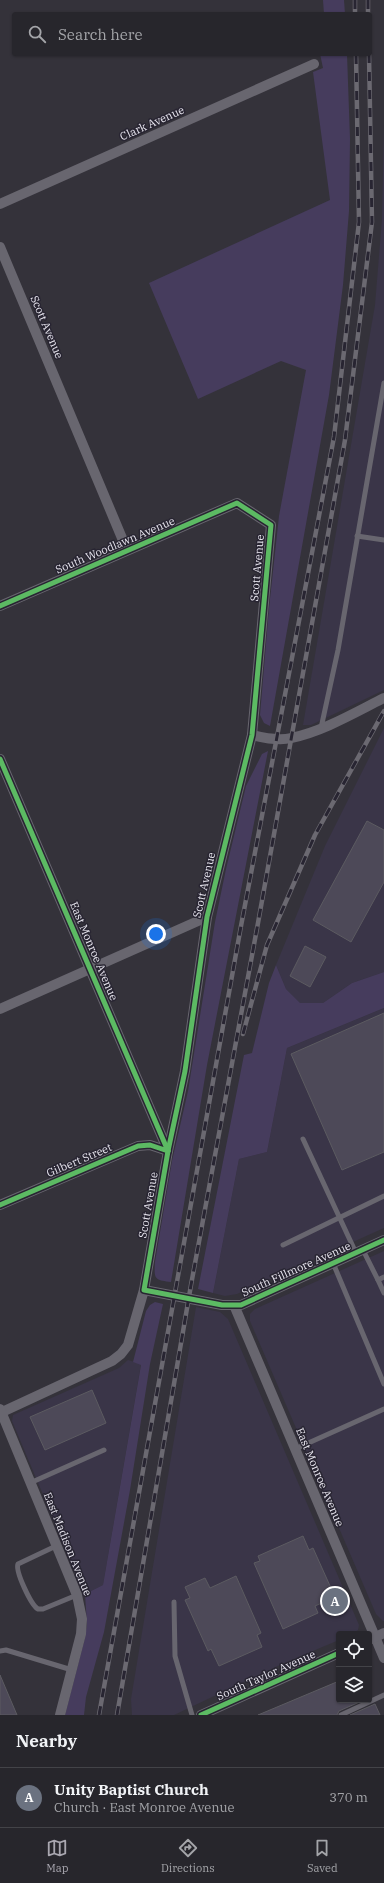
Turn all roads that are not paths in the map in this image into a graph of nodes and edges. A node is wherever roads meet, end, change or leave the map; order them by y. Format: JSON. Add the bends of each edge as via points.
{"nodes":[{"id":1,"x":314,"y":64,"type":"dead end"},
{"id":2,"x":0,"y":204,"type":"edge"},
{"id":3,"x":0,"y":247,"type":"edge"},
{"id":4,"x":384,"y":383,"type":"edge"},
{"id":5,"x":237,"y":503,"type":"joint"},
{"id":6,"x":357,"y":536,"type":"junction"},
{"id":7,"x":384,"y":540,"type":"edge"},
{"id":8,"x":127,"y":550,"type":"junction"},
{"id":9,"x":0,"y":606,"type":"edge"},
{"id":10,"x":384,"y":698,"type":"edge"},
{"id":11,"x":321,"y":728,"type":"junction"},
{"id":12,"x":252,"y":735,"type":"junction"},
{"id":13,"x":0,"y":759,"type":"edge"},
{"id":14,"x":206,"y":917,"type":"junction"},
{"id":15,"x":91,"y":968,"type":"junction"},
{"id":16,"x":0,"y":1009,"type":"edge"},
{"id":17,"x":303,"y":1139,"type":"dead end"},
{"id":18,"x":168,"y":1151,"type":"junction"},
{"id":19,"x":384,"y":1196,"type":"edge"},
{"id":20,"x":0,"y":1205,"type":"edge"},
{"id":21,"x":340,"y":1217,"type":"junction"},
{"id":22,"x":384,"y":1240,"type":"edge"},
{"id":23,"x":282,"y":1245,"type":"dead end"},
{"id":24,"x":360,"y":1251,"type":"junction"},
{"id":25,"x":333,"y":1263,"type":"junction"},
{"id":26,"x":384,"y":1277,"type":"edge"},
{"id":27,"x":378,"y":1280,"type":"junction"},
{"id":28,"x":144,"y":1290,"type":"junction"},
{"id":29,"x":384,"y":1293,"type":"edge"},
{"id":30,"x":234,"y":1306,"type":"junction"},
{"id":31,"x":384,"y":1384,"type":"edge"},
{"id":32,"x":384,"y":1409,"type":"edge"},
{"id":33,"x":0,"y":1411,"type":"edge"},
{"id":34,"x":295,"y":1448,"type":"junction"},
{"id":35,"x":104,"y":1450,"type":"dead end"},
{"id":36,"x":30,"y":1483,"type":"junction"},
{"id":37,"x":56,"y":1546,"type":"junction"},
{"id":38,"x":77,"y":1595,"type":"junction"},
{"id":39,"x":174,"y":1602,"type":"dead end"},
{"id":40,"x":376,"y":1637,"type":"edge"},
{"id":41,"x":0,"y":1651,"type":"edge"},
{"id":42,"x":336,"y":1654,"type":"edge"},
{"id":43,"x":384,"y":1658,"type":"edge"},
{"id":44,"x":72,"y":1670,"type":"junction"},
{"id":45,"x":384,"y":1695,"type":"edge"},
{"id":46,"x":60,"y":1715,"type":"edge"},
{"id":47,"x":192,"y":1715,"type":"edge"},
{"id":48,"x":201,"y":1715,"type":"edge"},
{"id":49,"x":340,"y":1715,"type":"edge"}],
"edges":[{"from":1,"to":2,"type":"street","name":"Clark Avenue"},
{"from":3,"to":8,"type":"street","name":"Scott Avenue"},
{"from":4,"to":6,"type":"lane"},
{"from":5,"to":8,"type":"street","name":"South Woodlawn Avenue"},
{"from":5,"to":12,"type":"street","name":"Scott Avenue","via":[[271,525]]},
{"from":6,"to":7,"type":"lane"},
{"from":6,"to":11,"type":"lane","via":[[338,650]]},
{"from":8,"to":9,"type":"street","name":"South Woodlawn Avenue"},
{"from":10,"to":11,"type":"street"},
{"from":11,"to":12,"type":"street","via":[[290,738]]},
{"from":12,"to":14,"type":"street","name":"Scott Avenue"},
{"from":13,"to":15,"type":"street","name":"East Monroe Avenue"},
{"from":14,"to":15,"type":"street"},
{"from":14,"to":18,"type":"street","name":"Scott Avenue","via":[[184,1071]]},
{"from":15,"to":16,"type":"street"},
{"from":15,"to":18,"type":"street","name":"East Monroe Avenue"},
{"from":17,"to":21,"type":"lane"},
{"from":18,"to":20,"type":"street","name":"Gilbert Street","via":[[150,1145],[138,1146]]},
{"from":18,"to":28,"type":"street","name":"Scott Avenue"},
{"from":19,"to":21,"type":"lane"},
{"from":21,"to":23,"type":"lane"},
{"from":21,"to":24,"type":"lane"},
{"from":22,"to":24,"type":"street","name":"South Fillmore Avenue"},
{"from":24,"to":25,"type":"street","name":"South Fillmore Avenue"},
{"from":24,"to":27,"type":"lane"},
{"from":25,"to":30,"type":"street","name":"South Fillmore Avenue"},
{"from":25,"to":31,"type":"lane"},
{"from":26,"to":27,"type":"lane"},
{"from":27,"to":29,"type":"lane"},
{"from":28,"to":30,"type":"street","name":"South Fillmore Avenue"},
{"from":28,"to":33,"type":"street","via":[[128,1345],[121,1354],[112,1361]]},
{"from":30,"to":34,"type":"street","name":"East Monroe Avenue"},
{"from":32,"to":34,"type":"lane"},
{"from":33,"to":36,"type":"street","name":"East Madison Avenue"},
{"from":34,"to":40,"type":"street","name":"East Monroe Avenue"},
{"from":35,"to":36,"type":"lane"},
{"from":36,"to":37,"type":"street","name":"East Madison Avenue"},
{"from":37,"to":38,"type":"street","name":"East Madison Avenue"},
{"from":37,"to":38,"type":"lane","via":[[18,1564],[18,1572],[32,1603],[38,1609]]},
{"from":38,"to":44,"type":"street","name":"East Madison Avenue","via":[[82,1619],[81,1634]]},
{"from":39,"to":47,"type":"lane","via":[[175,1656]]},
{"from":40,"to":43,"type":"street","name":"East Monroe Avenue"},
{"from":41,"to":44,"type":"lane","via":[[6,1650]]},
{"from":42,"to":48,"type":"street","name":"South Taylor Avenue"},
{"from":44,"to":46,"type":"street","name":"East Madison Avenue"},
{"from":45,"to":49,"type":"lane"}]}
